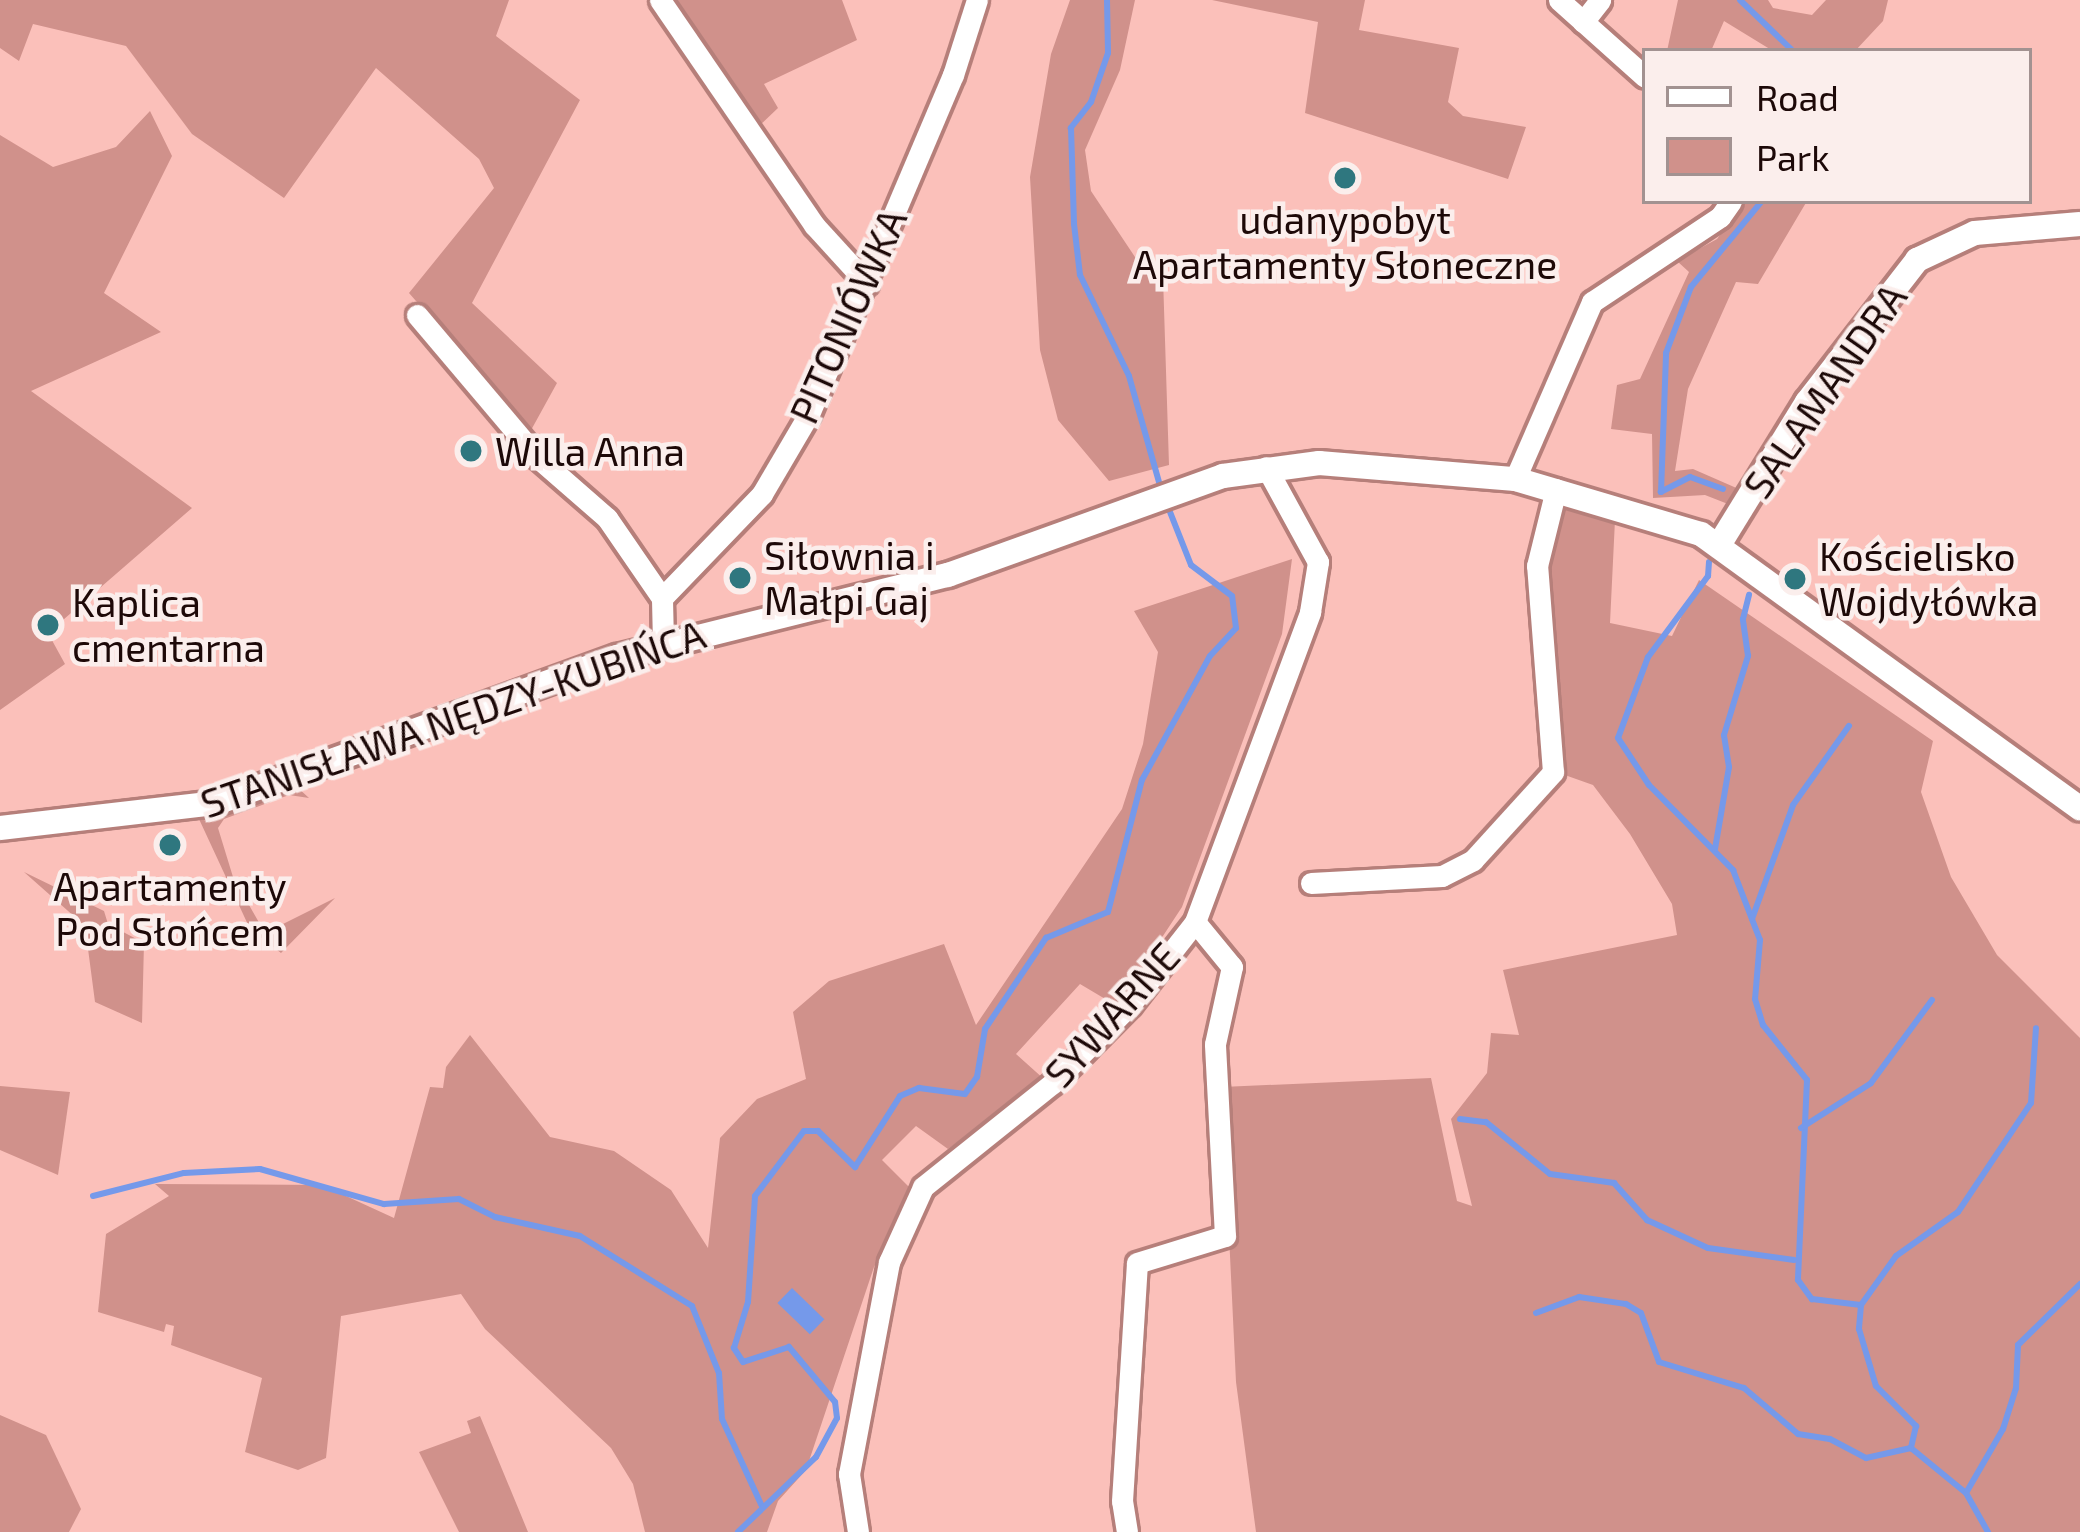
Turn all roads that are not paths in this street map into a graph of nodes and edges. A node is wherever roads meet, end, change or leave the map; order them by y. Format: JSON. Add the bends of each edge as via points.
{"nodes":[{"id":1,"x":660,"y":0,"type":"edge"},
{"id":2,"x":977,"y":0,"type":"edge"},
{"id":3,"x":1559,"y":0,"type":"edge"},
{"id":4,"x":1600,"y":0,"type":"edge"},
{"id":5,"x":1583,"y":22,"type":"junction"},
{"id":6,"x":1642,"y":74,"type":"edge"},
{"id":7,"x":1730,"y":204,"type":"edge"},
{"id":8,"x":2080,"y":224,"type":"edge"},
{"id":9,"x":867,"y":283,"type":"junction"},
{"id":10,"x":416,"y":315,"type":"dead end"},
{"id":11,"x":1267,"y":467,"type":"junction"},
{"id":12,"x":1514,"y":479,"type":"junction"},
{"id":13,"x":1556,"y":489,"type":"junction"},
{"id":14,"x":1720,"y":545,"type":"junction"},
{"id":15,"x":662,"y":598,"type":"junction"},
{"id":16,"x":663,"y":643,"type":"junction"},
{"id":17,"x":2080,"y":808,"type":"edge"},
{"id":18,"x":0,"y":828,"type":"edge"},
{"id":19,"x":1311,"y":883,"type":"dead end"},
{"id":20,"x":1195,"y":922,"type":"junction"},
{"id":21,"x":858,"y":1532,"type":"edge"},
{"id":22,"x":1126,"y":1532,"type":"edge"}],
"edges":[{"from":1,"to":9,"type":"street","via":[[814,225]]},
{"from":2,"to":9,"type":"street","name":"PITONIÓWKA"},
{"from":3,"to":5,"type":"street"},
{"from":4,"to":5,"type":"street"},
{"from":5,"to":6,"type":"street"},
{"from":7,"to":12,"type":"street","via":[[1592,302]]},
{"from":8,"to":14,"type":"street","name":"SALAMANDRA","via":[[1976,233],[1917,260],[1807,402]]},
{"from":9,"to":15,"type":"street","name":"PITONIÓWKA","via":[[762,494]]},
{"from":10,"to":15,"type":"street","via":[[537,457],[607,518]]},
{"from":11,"to":12,"type":"street","name":"STANISŁAWA NĘDZY-KUBIŃCA","via":[[1371,464]]},
{"from":11,"to":16,"type":"street","name":"STANISŁAWA NĘDZY-KUBIŃCA","via":[[948,575]]},
{"from":11,"to":20,"type":"street","name":"SYWARNE","via":[[1318,562],[1310,612]]},
{"from":12,"to":13,"type":"street","name":"STANISŁAWA NĘDZY-KUBIŃCA"},
{"from":13,"to":14,"type":"street","name":"STANISŁAWA NĘDZY-KUBIŃCA"},
{"from":13,"to":19,"type":"street","via":[[1538,566],[1553,772],[1473,860],[1442,876]]},
{"from":14,"to":17,"type":"street","name":"STANISŁAWA NĘDZY-KUBIŃCA"},
{"from":15,"to":16,"type":"street"},
{"from":16,"to":18,"type":"street","name":"STANISŁAWA NĘDZY-KUBIŃCA","via":[[216,803]]},
{"from":20,"to":21,"type":"street","name":"SYWARNE","via":[[1130,1006],[1053,1083],[922,1187],[889,1262],[849,1474]]},
{"from":20,"to":22,"type":"street","via":[[1232,967],[1216,1045],[1225,1236],[1137,1263]]}]}
